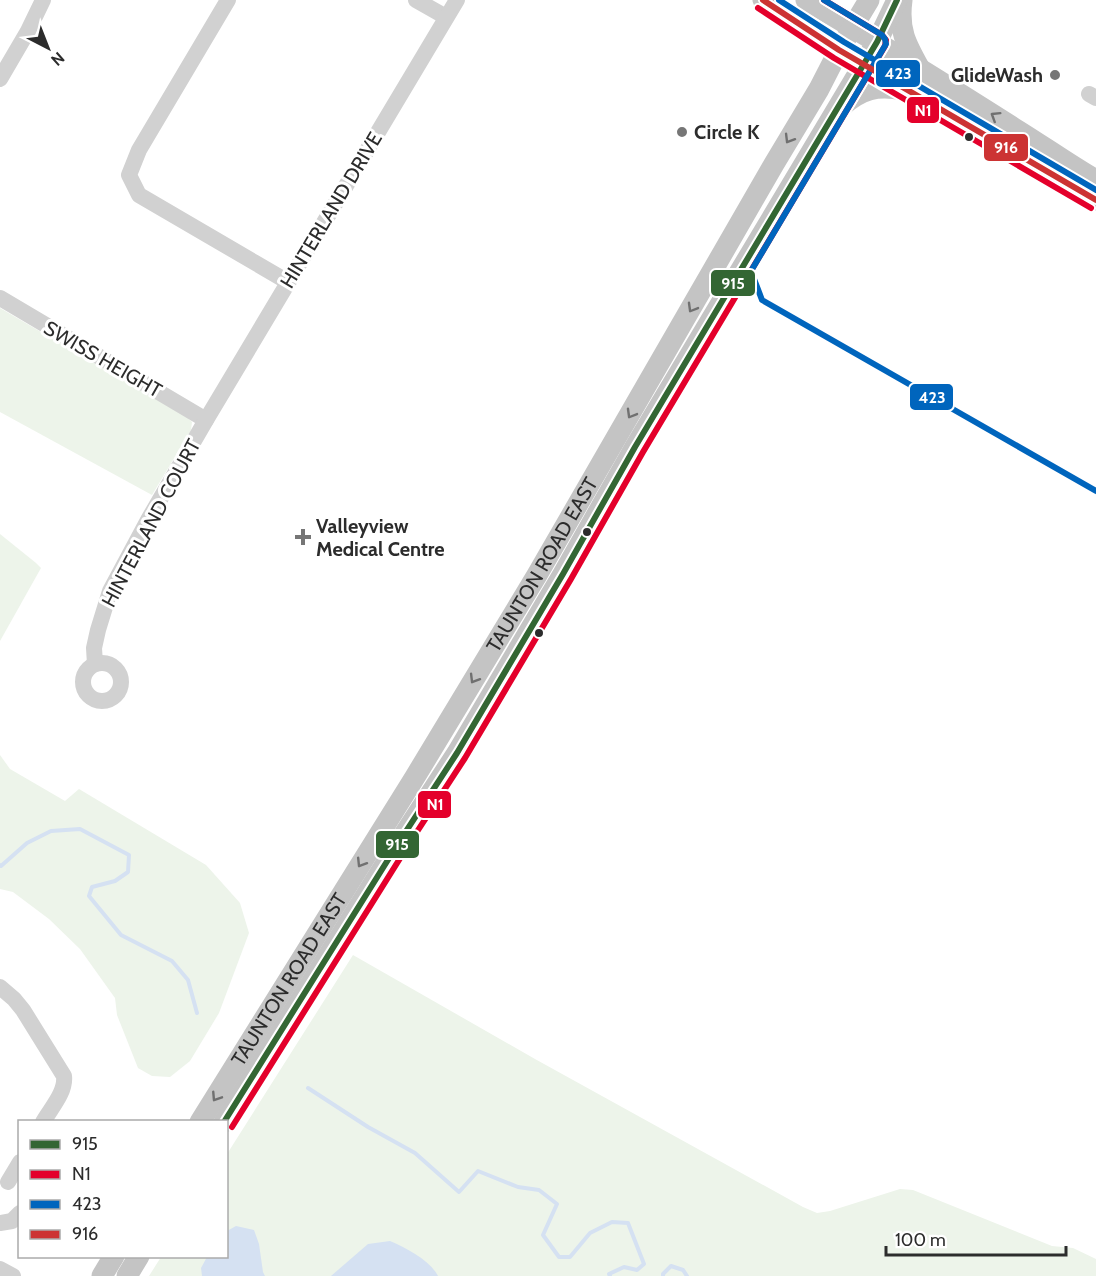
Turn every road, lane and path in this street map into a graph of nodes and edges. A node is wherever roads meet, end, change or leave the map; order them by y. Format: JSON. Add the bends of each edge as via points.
{"nodes":[{"id":1,"x":43,"y":0,"type":"edge"},
{"id":2,"x":228,"y":0,"type":"edge"},
{"id":3,"x":416,"y":0,"type":"edge"},
{"id":4,"x":457,"y":0,"type":"edge"},
{"id":5,"x":763,"y":0,"type":"edge"},
{"id":6,"x":806,"y":0,"type":"edge"},
{"id":7,"x":833,"y":0,"type":"edge"},
{"id":8,"x":869,"y":0,"type":"edge"},
{"id":9,"x":900,"y":0,"type":"edge"},
{"id":10,"x":446,"y":17,"type":"junction"},
{"id":11,"x":796,"y":21,"type":"junction"},
{"id":12,"x":853,"y":27,"type":"junction"},
{"id":13,"x":877,"y":42,"type":"junction"},
{"id":14,"x":839,"y":50,"type":"junction"},
{"id":15,"x":863,"y":64,"type":"junction"},
{"id":16,"x":920,"y":70,"type":"junction"},
{"id":17,"x":0,"y":79,"type":"edge"},
{"id":18,"x":819,"y":89,"type":"junction"},
{"id":19,"x":910,"y":91,"type":"junction"},
{"id":20,"x":832,"y":116,"type":"junction"},
{"id":21,"x":1057,"y":167,"type":"junction"},
{"id":22,"x":1096,"y":180,"type":"edge"},
{"id":23,"x":1096,"y":200,"type":"edge"},
{"id":24,"x":288,"y":282,"type":"junction"},
{"id":25,"x":0,"y":298,"type":"edge"},
{"id":26,"x":206,"y":420,"type":"junction"},
{"id":27,"x":95,"y":664,"type":"dead end"},
{"id":28,"x":0,"y":987,"type":"edge"},
{"id":29,"x":44,"y":1120,"type":"edge"},
{"id":30,"x":201,"y":1120,"type":"edge"},
{"id":31,"x":225,"y":1120,"type":"edge"},
{"id":32,"x":18,"y":1166,"type":"edge"},
{"id":33,"x":9,"y":1185,"type":"edge"},
{"id":34,"x":18,"y":1215,"type":"edge"},
{"id":35,"x":0,"y":1224,"type":"edge"},
{"id":36,"x":113,"y":1258,"type":"edge"},
{"id":37,"x":138,"y":1258,"type":"edge"},
{"id":38,"x":0,"y":1269,"type":"edge"},
{"id":39,"x":13,"y":1276,"type":"edge"},
{"id":40,"x":102,"y":1276,"type":"edge"},
{"id":41,"x":127,"y":1276,"type":"edge"}],
"edges":[{"from":1,"to":17,"type":"street"},
{"from":2,"to":24,"type":"street","via":[[139,150],[129,175],[139,195]]},
{"from":3,"to":10,"type":"street"},
{"from":4,"to":10,"type":"street","name":"HINTERLAND DRIVE"},
{"from":5,"to":11,"type":"main road"},
{"from":6,"to":7,"type":"main road"},
{"from":6,"to":12,"type":"main road"},
{"from":8,"to":12,"type":"main road","name":"TAUNTON ROAD EAST"},
{"from":9,"to":13,"type":"main road","name":"TAUNTON ROAD EAST"},
{"from":9,"to":16,"type":"main road","via":[[902,33]]},
{"from":10,"to":24,"type":"street","name":"HINTERLAND DRIVE"},
{"from":11,"to":14,"type":"main road"},
{"from":11,"to":18,"type":"main road","via":[[818,51]]},
{"from":12,"to":13,"type":"main road"},
{"from":12,"to":14,"type":"main road","name":"TAUNTON ROAD EAST"},
{"from":13,"to":15,"type":"main road","name":"TAUNTON ROAD EAST"},
{"from":13,"to":16,"type":"main road"},
{"from":14,"to":15,"type":"main road"},
{"from":14,"to":18,"type":"main road","name":"TAUNTON ROAD EAST"},
{"from":15,"to":19,"type":"main road"},
{"from":15,"to":20,"type":"main road","name":"TAUNTON ROAD EAST"},
{"from":21,"to":16,"type":"main road","one_way":true,"via":[[1016,129]]},
{"from":18,"to":30,"type":"main road","name":"TAUNTON ROAD EAST","one_way":true,"via":[[531,585]]},
{"from":19,"to":20,"type":"main road","via":[[886,86],[866,91]]},
{"from":19,"to":21,"type":"main road"},
{"from":20,"to":31,"type":"main road","name":"TAUNTON ROAD EAST","via":[[457,753]]},
{"from":21,"to":22,"type":"main road"},
{"from":21,"to":23,"type":"main road"},
{"from":24,"to":26,"type":"street","name":"HINTERLAND DRIVE"},
{"from":25,"to":26,"type":"street","name":"SWISS HEIGHT"},
{"from":26,"to":27,"type":"street","name":"HINTERLAND COURT","via":[[110,591],[94,648]]},
{"from":28,"to":29,"type":"street","via":[[23,1010],[64,1076],[61,1091]]},
{"from":32,"to":33,"type":"street"},
{"from":34,"to":35,"type":"street"},
{"from":36,"to":40,"type":"main road"},
{"from":37,"to":41,"type":"main road"},
{"from":38,"to":39,"type":"street"}]}
